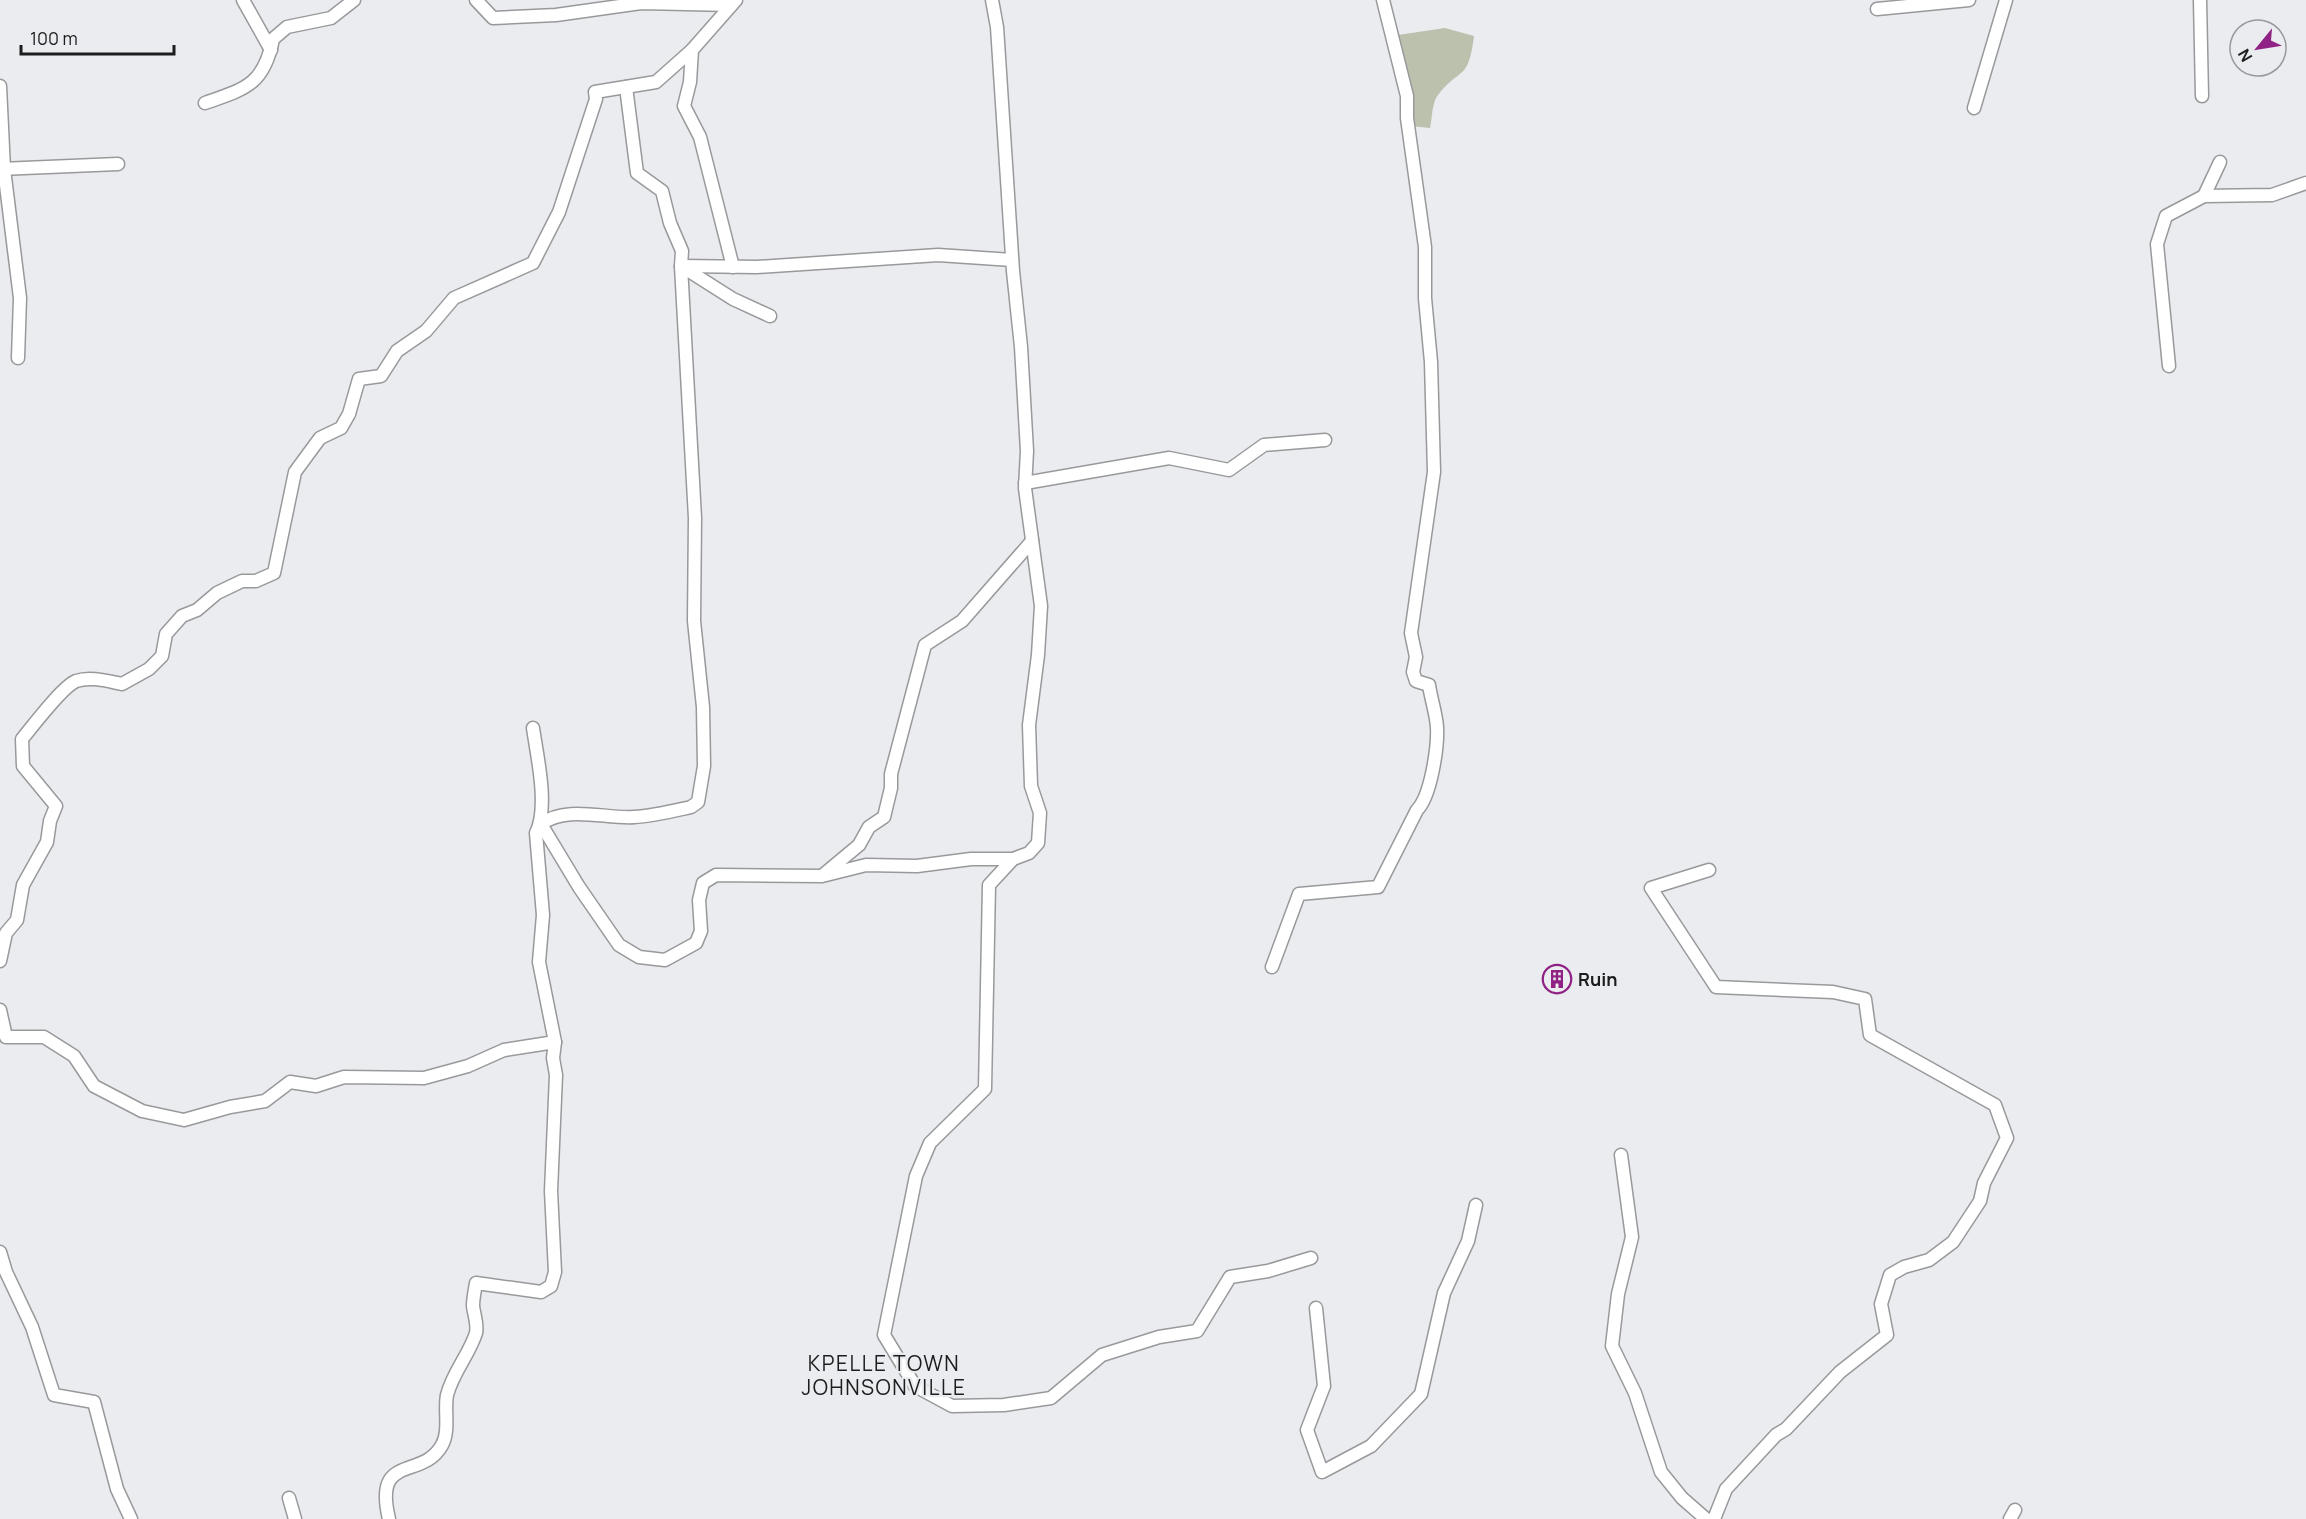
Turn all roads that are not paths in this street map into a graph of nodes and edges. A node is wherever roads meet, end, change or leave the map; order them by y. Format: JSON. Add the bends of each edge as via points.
{"nodes":[{"id":1,"x":243,"y":0,"type":"edge"},
{"id":2,"x":354,"y":0,"type":"edge"},
{"id":3,"x":476,"y":0,"type":"edge"},
{"id":4,"x":992,"y":0,"type":"edge"},
{"id":5,"x":1383,"y":0,"type":"edge"},
{"id":6,"x":1969,"y":0,"type":"edge"},
{"id":7,"x":2006,"y":0,"type":"edge"},
{"id":8,"x":2200,"y":0,"type":"edge"},
{"id":9,"x":733,"y":3,"type":"edge"},
{"id":10,"x":1877,"y":9,"type":"dead end"},
{"id":11,"x":271,"y":50,"type":"junction"},
{"id":12,"x":692,"y":50,"type":"junction"},
{"id":13,"x":0,"y":86,"type":"edge"},
{"id":14,"x":626,"y":87,"type":"junction"},
{"id":15,"x":2202,"y":96,"type":"dead end"},
{"id":16,"x":205,"y":103,"type":"dead end"},
{"id":17,"x":1974,"y":108,"type":"dead end"},
{"id":18,"x":2220,"y":162,"type":"dead end"},
{"id":19,"x":118,"y":164,"type":"dead end"},
{"id":20,"x":2,"y":169,"type":"edge"},
{"id":21,"x":2306,"y":183,"type":"edge"},
{"id":22,"x":2204,"y":196,"type":"junction"},
{"id":23,"x":1012,"y":260,"type":"junction"},
{"id":24,"x":681,"y":266,"type":"junction"},
{"id":25,"x":733,"y":267,"type":"junction"},
{"id":26,"x":770,"y":316,"type":"dead end"},
{"id":27,"x":18,"y":358,"type":"dead end"},
{"id":28,"x":2169,"y":366,"type":"dead end"},
{"id":29,"x":1325,"y":440,"type":"dead end"},
{"id":30,"x":1025,"y":483,"type":"junction"},
{"id":31,"x":1032,"y":541,"type":"junction"},
{"id":32,"x":533,"y":728,"type":"dead end"},
{"id":33,"x":541,"y":824,"type":"junction"},
{"id":34,"x":1013,"y":859,"type":"junction"},
{"id":35,"x":1709,"y":870,"type":"dead end"},
{"id":36,"x":822,"y":876,"type":"junction"},
{"id":37,"x":0,"y":961,"type":"edge"},
{"id":38,"x":1272,"y":967,"type":"dead end"},
{"id":39,"x":0,"y":1010,"type":"edge"},
{"id":40,"x":555,"y":1042,"type":"junction"},
{"id":41,"x":1621,"y":1155,"type":"dead end"},
{"id":42,"x":1476,"y":1205,"type":"dead end"},
{"id":43,"x":0,"y":1252,"type":"edge"},
{"id":44,"x":1311,"y":1258,"type":"dead end"},
{"id":45,"x":1316,"y":1308,"type":"dead end"},
{"id":46,"x":290,"y":1498,"type":"dead end"},
{"id":47,"x":130,"y":1519,"type":"edge"},
{"id":48,"x":295,"y":1519,"type":"edge"},
{"id":49,"x":389,"y":1519,"type":"edge"},
{"id":50,"x":1706,"y":1519,"type":"edge"},
{"id":51,"x":1714,"y":1519,"type":"edge"}],
"edges":[{"from":1,"to":11,"type":"street"},
{"from":2,"to":11,"type":"street","via":[[332,18],[287,27],[273,39]]},
{"from":3,"to":9,"type":"street","via":[[493,18],[556,15],[641,3]]},
{"from":4,"to":23,"type":"street"},
{"from":5,"to":38,"type":"street","via":[[1407,96],[1425,247],[1434,472],[1411,633],[1416,657],[1413,672],[1416,681],[1429,685],[1437,728],[1434,760],[1424,801],[1378,887],[1299,894]]},
{"from":6,"to":10,"type":"street"},
{"from":7,"to":17,"type":"street"},
{"from":8,"to":15,"type":"street"},
{"from":9,"to":12,"type":"street"},
{"from":11,"to":16,"type":"street","via":[[269,60],[247,88]]},
{"from":12,"to":14,"type":"street","via":[[656,82]]},
{"from":12,"to":25,"type":"street","via":[[684,106],[700,137]]},
{"from":13,"to":20,"type":"street"},
{"from":14,"to":24,"type":"street","via":[[637,173],[662,191],[682,251]]},
{"from":14,"to":37,"type":"street","via":[[595,92],[559,212],[532,263],[454,298],[426,331],[397,351],[381,376],[359,379],[341,428],[320,438],[295,472],[274,573],[256,581],[242,581],[182,616],[166,634],[162,657],[122,684],[96,679],[74,681],[22,739],[23,766],[56,806],[47,842],[23,885],[17,920],[6,933]]},
{"from":18,"to":22,"type":"street"},
{"from":19,"to":20,"type":"street"},
{"from":20,"to":27,"type":"street","via":[[20,298]]},
{"from":21,"to":22,"type":"street","via":[[2272,195]]},
{"from":22,"to":28,"type":"street","via":[[2166,216],[2157,244]]},
{"from":23,"to":25,"type":"street","via":[[938,255]]},
{"from":23,"to":30,"type":"street","via":[[1027,451]]},
{"from":24,"to":25,"type":"street"},
{"from":24,"to":26,"type":"street","via":[[733,299]]},
{"from":24,"to":33,"type":"street","via":[[694,518],[694,621],[703,707],[704,766],[698,802],[691,807],[634,817],[588,814],[548,818]]},
{"from":29,"to":30,"type":"street","via":[[1264,445],[1229,470],[1169,458]]},
{"from":30,"to":31,"type":"street"},
{"from":31,"to":34,"type":"street","via":[[1041,606],[1029,725],[1030,786],[1040,813],[1038,843],[1029,853]]},
{"from":31,"to":36,"type":"street","via":[[962,621],[925,645],[893,762],[884,818],[869,827],[859,845]]},
{"from":32,"to":33,"type":"street","via":[[540,771]]},
{"from":33,"to":36,"type":"street","via":[[619,945],[639,957],[665,960],[696,943],[701,931],[699,900],[703,883],[716,875]]},
{"from":33,"to":40,"type":"street","via":[[536,833],[543,915],[539,962]]},
{"from":34,"to":36,"type":"street","via":[[916,866],[866,865]]},
{"from":34,"to":44,"type":"street","via":[[989,885],[985,1089],[930,1143],[916,1176],[884,1335],[915,1386],[952,1406],[1004,1405],[1051,1398],[1102,1355],[1159,1337],[1197,1331],[1230,1276]]},
{"from":35,"to":51,"type":"street","via":[[1651,888],[1716,987],[1833,992],[1865,999],[1870,1035],[1995,1105],[2007,1138],[1984,1183],[1980,1201],[1953,1242],[1929,1260],[1890,1275],[1881,1304],[1887,1335],[1840,1372],[1786,1429],[1776,1434],[1726,1490]]},
{"from":39,"to":40,"type":"street","via":[[6,1037],[44,1037],[74,1056],[94,1086],[142,1111],[184,1120],[265,1101],[291,1082],[316,1086],[344,1077],[424,1078],[468,1066],[504,1050]]},
{"from":40,"to":49,"type":"street","via":[[551,1191],[555,1272],[551,1286],[541,1292],[476,1283],[473,1306],[477,1330],[447,1396],[444,1443],[431,1457],[395,1474],[386,1486]]},
{"from":41,"to":50,"type":"street","via":[[1632,1238],[1618,1294],[1612,1346],[1635,1393],[1661,1472]]},
{"from":42,"to":45,"type":"street","via":[[1468,1241],[1444,1293],[1421,1394],[1371,1446],[1322,1472],[1308,1430],[1324,1386]]},
{"from":43,"to":47,"type":"street","via":[[32,1327],[54,1395],[94,1402],[117,1489]]},
{"from":46,"to":48,"type":"street"}]}
